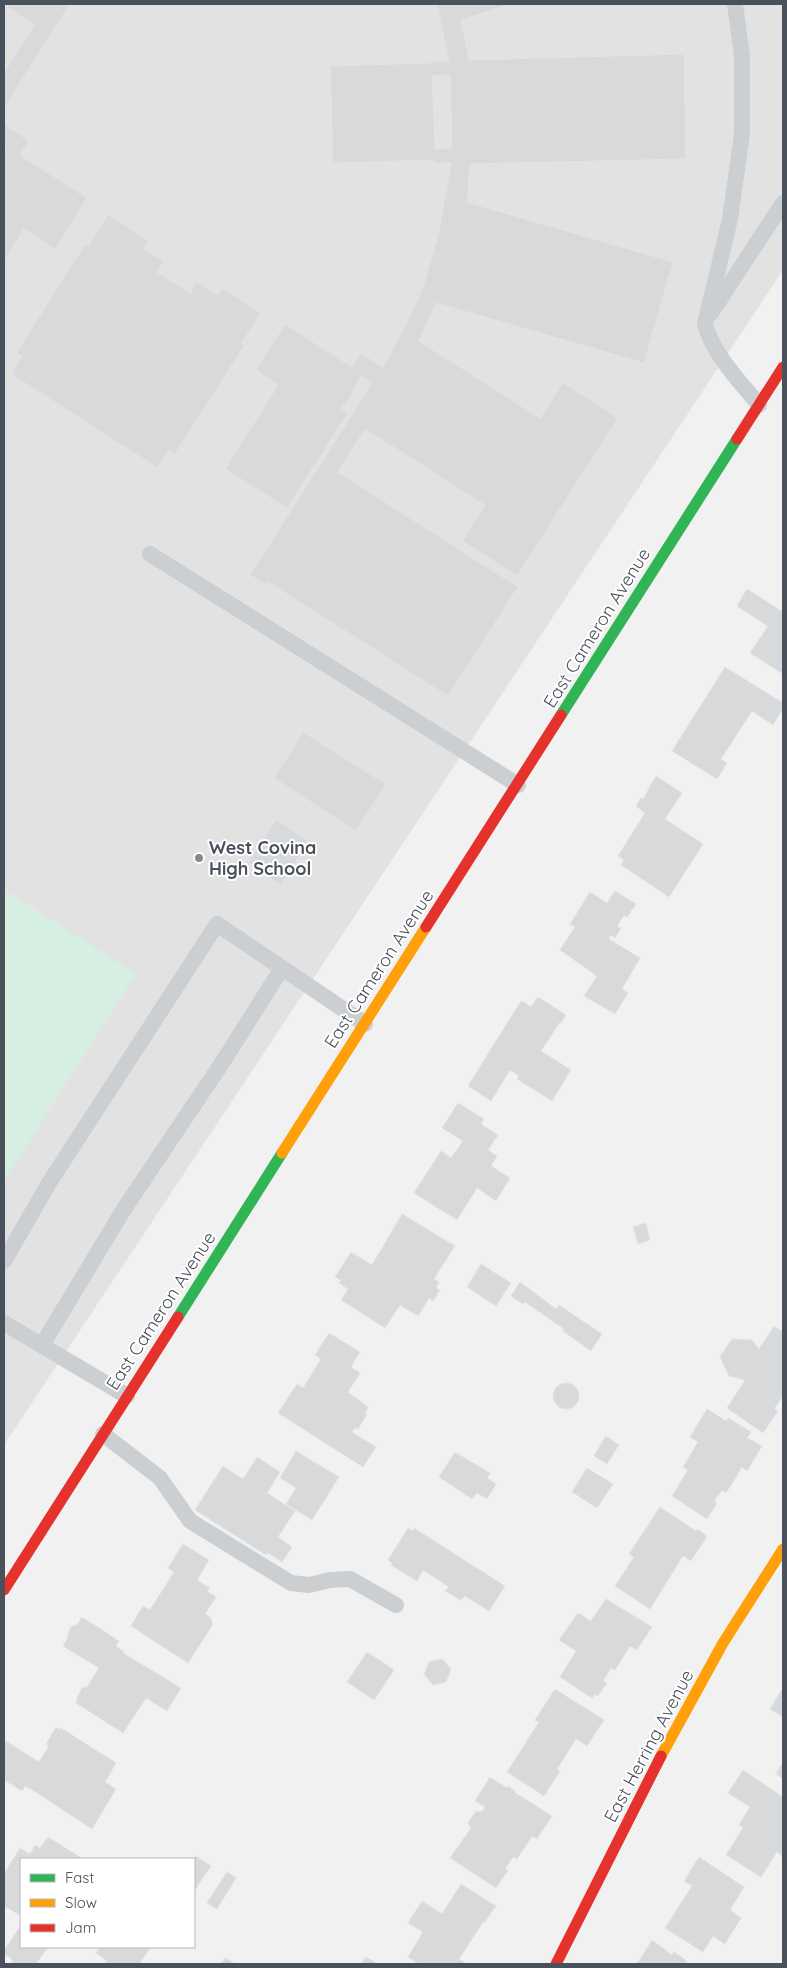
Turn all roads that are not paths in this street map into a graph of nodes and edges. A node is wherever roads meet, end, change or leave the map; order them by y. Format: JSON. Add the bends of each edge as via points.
{"nodes":[{"id":1,"x":735,"y":4,"type":"edge"},
{"id":2,"x":783,"y":203,"type":"edge"},
{"id":3,"x":705,"y":324,"type":"junction"},
{"id":4,"x":783,"y":367,"type":"edge"},
{"id":5,"x":760,"y":404,"type":"junction"},
{"id":6,"x":150,"y":554,"type":"dead end"},
{"id":7,"x":518,"y":784,"type":"junction"},
{"id":8,"x":282,"y":968,"type":"junction"},
{"id":9,"x":365,"y":1024,"type":"junction"},
{"id":10,"x":4,"y":1261,"type":"edge"},
{"id":11,"x":4,"y":1323,"type":"edge"},
{"id":12,"x":42,"y":1345,"type":"junction"},
{"id":13,"x":127,"y":1396,"type":"junction"},
{"id":14,"x":103,"y":1434,"type":"junction"},
{"id":15,"x":783,"y":1549,"type":"edge"},
{"id":16,"x":4,"y":1590,"type":"edge"},
{"id":17,"x":396,"y":1605,"type":"dead end"},
{"id":18,"x":556,"y":1964,"type":"edge"}],
"edges":[{"from":1,"to":3,"type":"lane","via":[[742,56],[742,134],[730,219]]},
{"from":2,"to":3,"type":"lane"},
{"from":3,"to":5,"type":"lane","via":[[714,348]]},
{"from":4,"to":5,"type":"main road","name":"East Cameron Avenue"},
{"from":5,"to":7,"type":"main road","name":"East Cameron Avenue"},
{"from":6,"to":7,"type":"lane"},
{"from":7,"to":9,"type":"main road","name":"East Cameron Avenue"},
{"from":8,"to":9,"type":"lane"},
{"from":8,"to":10,"type":"lane","via":[[217,924],[49,1183]]},
{"from":8,"to":12,"type":"lane","via":[[124,1209]]},
{"from":9,"to":13,"type":"main road","name":"East Cameron Avenue"},
{"from":11,"to":12,"type":"lane"},
{"from":12,"to":13,"type":"lane"},
{"from":13,"to":14,"type":"main road","name":"East Cameron Avenue"},
{"from":14,"to":16,"type":"main road","name":"East Cameron Avenue"},
{"from":14,"to":17,"type":"lane","via":[[160,1478],[190,1521],[290,1583],[309,1585],[350,1578]]},
{"from":15,"to":18,"type":"main road","name":"East Herring Avenue","via":[[714,1660],[654,1770]]}]}
